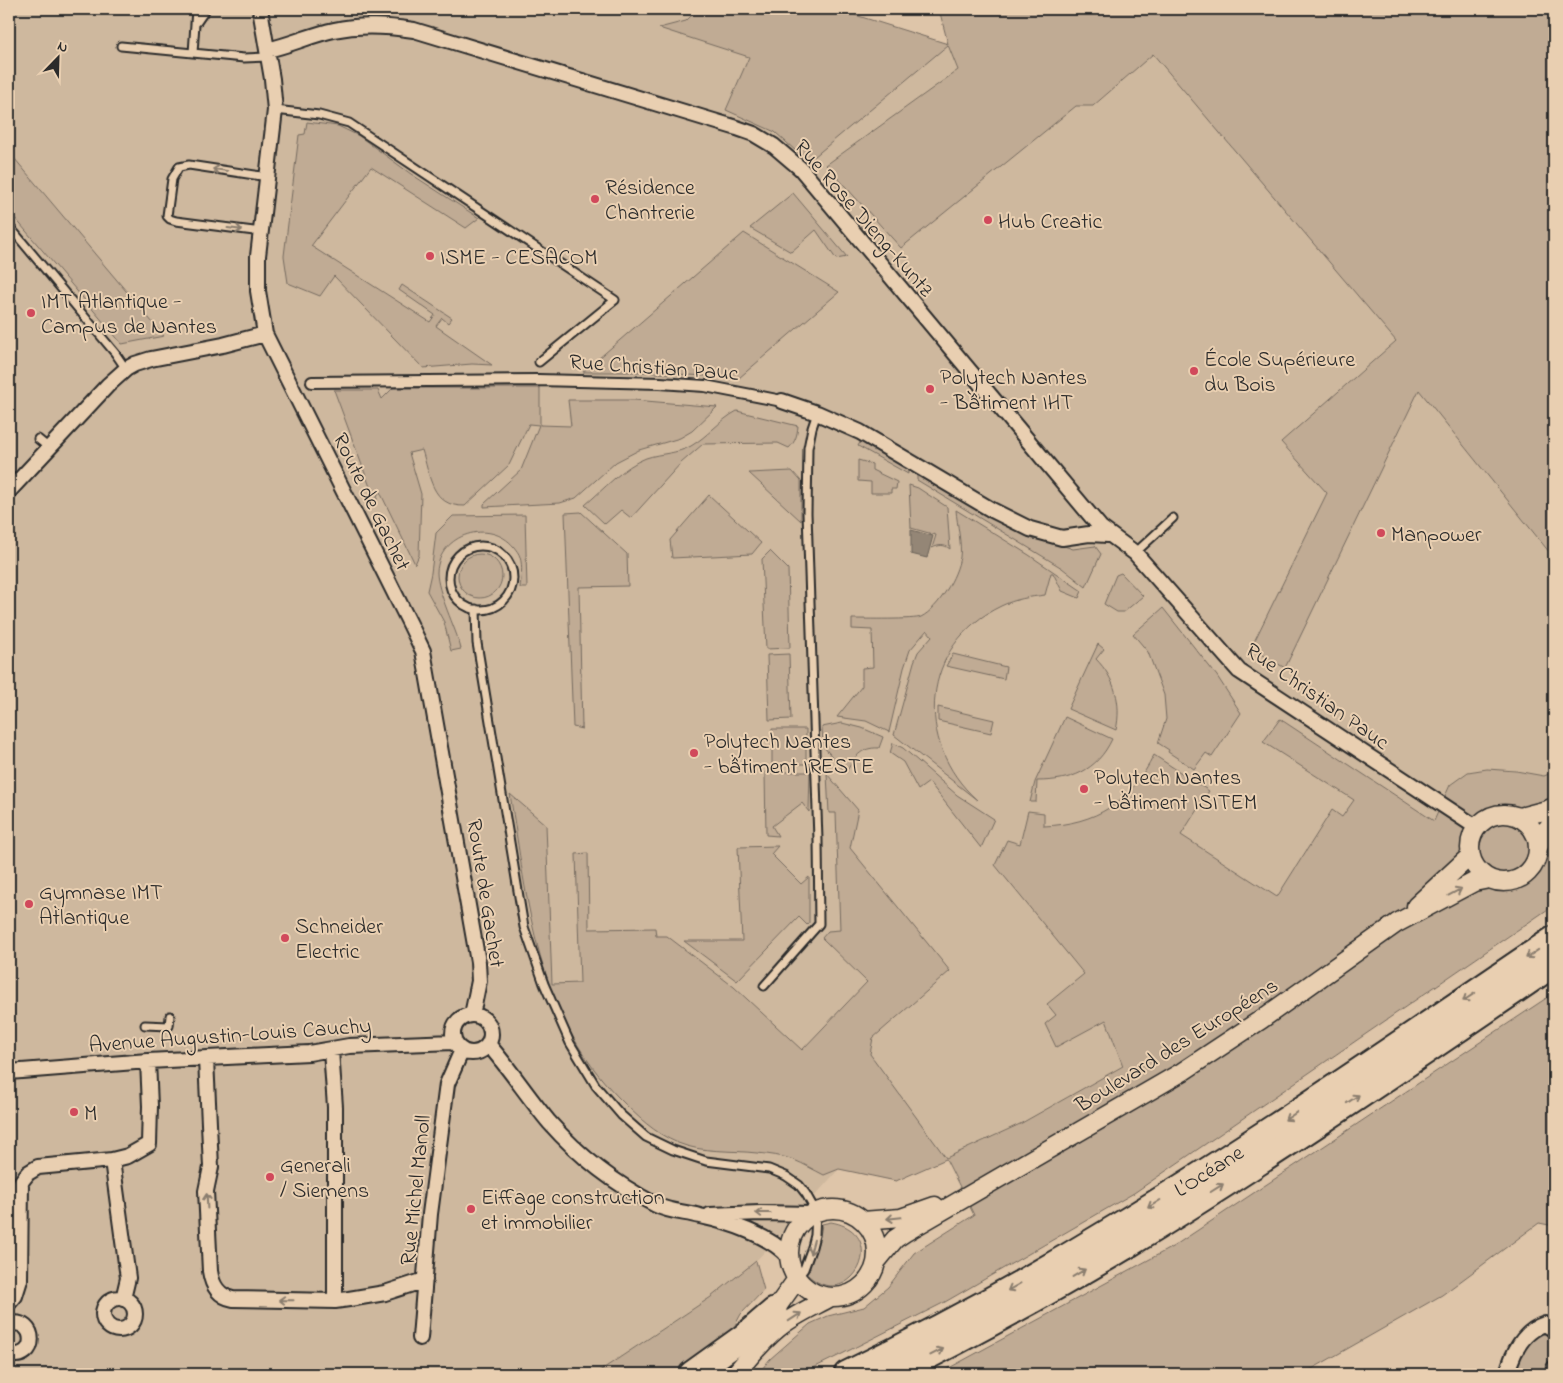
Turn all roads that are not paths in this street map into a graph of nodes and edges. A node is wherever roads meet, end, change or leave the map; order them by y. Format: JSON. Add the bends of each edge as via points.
{"nodes":[{"id":1,"x":196,"y":9,"type":"edge"},
{"id":2,"x":206,"y":9,"type":"edge"},
{"id":3,"x":260,"y":9,"type":"edge"},
{"id":4,"x":196,"y":22,"type":"junction"},
{"id":5,"x":121,"y":46,"type":"dead end"},
{"id":6,"x":192,"y":53,"type":"junction"},
{"id":7,"x":268,"y":54,"type":"junction"},
{"id":8,"x":275,"y":110,"type":"junction"},
{"id":9,"x":268,"y":177,"type":"junction"},
{"id":10,"x":9,"y":226,"type":"edge"},
{"id":11,"x":262,"y":232,"type":"junction"},
{"id":12,"x":265,"y":334,"type":"junction"},
{"id":13,"x":539,"y":362,"type":"dead end"},
{"id":14,"x":126,"y":369,"type":"junction"},
{"id":15,"x":312,"y":382,"type":"dead end"},
{"id":16,"x":782,"y":401,"type":"joint"},
{"id":17,"x":817,"y":413,"type":"junction"},
{"id":18,"x":9,"y":491,"type":"edge"},
{"id":19,"x":1173,"y":518,"type":"dead end"},
{"id":20,"x":1108,"y":534,"type":"junction"},
{"id":21,"x":1135,"y":553,"type":"junction"},
{"id":22,"x":476,"y":609,"type":"junction"},
{"id":23,"x":1554,"y":807,"type":"edge"},
{"id":24,"x":1520,"y":817,"type":"junction"},
{"id":25,"x":1554,"y":820,"type":"edge"},
{"id":26,"x":1476,"y":827,"type":"junction"},
{"id":27,"x":1539,"y":846,"type":"junction"},
{"id":28,"x":1470,"y":856,"type":"junction"},
{"id":29,"x":1489,"y":879,"type":"junction"},
{"id":30,"x":1397,"y":923,"type":"junction"},
{"id":31,"x":1554,"y":939,"type":"edge"},
{"id":32,"x":1554,"y":964,"type":"edge"},
{"id":33,"x":764,"y":986,"type":"dead end"},
{"id":34,"x":472,"y":1015,"type":"junction"},
{"id":35,"x":170,"y":1016,"type":"dead end"},
{"id":36,"x":145,"y":1025,"type":"dead end"},
{"id":37,"x":488,"y":1044,"type":"junction"},
{"id":38,"x":458,"y":1046,"type":"junction"},
{"id":39,"x":331,"y":1050,"type":"junction"},
{"id":40,"x":206,"y":1058,"type":"junction"},
{"id":41,"x":148,"y":1061,"type":"junction"},
{"id":42,"x":9,"y":1072,"type":"edge"},
{"id":43,"x":112,"y":1160,"type":"junction"},
{"id":44,"x":973,"y":1192,"type":"junction"},
{"id":45,"x":814,"y":1213,"type":"junction"},
{"id":46,"x":700,"y":1216,"type":"junction"},
{"id":47,"x":863,"y":1221,"type":"junction"},
{"id":48,"x":788,"y":1256,"type":"junction"},
{"id":49,"x":876,"y":1262,"type":"junction"},
{"id":50,"x":797,"y":1279,"type":"junction"},
{"id":51,"x":426,"y":1280,"type":"junction"},
{"id":52,"x":831,"y":1297,"type":"junction"},
{"id":53,"x":123,"y":1298,"type":"dead end"},
{"id":54,"x":335,"y":1301,"type":"junction"},
{"id":55,"x":9,"y":1303,"type":"edge"},
{"id":56,"x":9,"y":1309,"type":"edge"},
{"id":57,"x":774,"y":1311,"type":"junction"},
{"id":58,"x":11,"y":1324,"type":"edge"},
{"id":59,"x":1554,"y":1330,"type":"edge"},
{"id":60,"x":420,"y":1338,"type":"dead end"},
{"id":61,"x":9,"y":1354,"type":"edge"},
{"id":62,"x":1554,"y":1368,"type":"edge"},
{"id":63,"x":692,"y":1374,"type":"edge"},
{"id":64,"x":731,"y":1374,"type":"edge"},
{"id":65,"x":735,"y":1374,"type":"edge"},
{"id":66,"x":847,"y":1374,"type":"edge"},
{"id":67,"x":894,"y":1374,"type":"edge"},
{"id":68,"x":1506,"y":1374,"type":"edge"},
{"id":69,"x":1552,"y":1374,"type":"edge"}],
"edges":[{"from":1,"to":4,"type":"lane"},
{"from":2,"to":4,"type":"lane"},
{"from":3,"to":7,"type":"street","name":"Route de Gachet"},
{"from":4,"to":6,"type":"lane"},
{"from":5,"to":6,"type":"lane"},
{"from":6,"to":7,"type":"lane","via":[[244,58]]},
{"from":7,"to":8,"type":"street","name":"Route de Gachet"},
{"from":7,"to":20,"type":"street","name":"Rue Rose Dieng-Kuntz","via":[[333,30],[385,25],[414,30],[754,134],[774,146],[807,176]]},
{"from":8,"to":9,"type":"street","name":"Route de Gachet"},
{"from":8,"to":13,"type":"lane","via":[[319,115],[349,123],[615,300]]},
{"from":9,"to":11,"type":"street","name":"Route de Gachet"},
{"from":9,"to":11,"type":"lane","one_way":true,"via":[[179,167],[172,179],[167,216],[176,221]]},
{"from":10,"to":14,"type":"lane"},
{"from":11,"to":12,"type":"street","name":"Route de Gachet","via":[[258,291]]},
{"from":12,"to":14,"type":"street","via":[[135,364]]},
{"from":12,"to":34,"type":"street","name":"Route de Gachet","via":[[423,651],[478,962],[479,981]]},
{"from":14,"to":18,"type":"street","via":[[44,444]]},
{"from":15,"to":16,"type":"street","name":"Rue Christian Pauc","via":[[538,380],[660,383],[713,387]]},
{"from":16,"to":17,"type":"street","name":"Rue Christian Pauc"},
{"from":17,"to":20,"type":"street","name":"Rue Christian Pauc","via":[[860,432],[992,510],[1030,528],[1062,538]]},
{"from":17,"to":33,"type":"lane","via":[[808,448],[807,513],[819,924]]},
{"from":19,"to":21,"type":"lane"},
{"from":20,"to":21,"type":"street","name":"Rue Rose Dieng-Kuntz"},
{"from":21,"to":26,"type":"street","name":"Rue Christian Pauc","via":[[1239,671]]},
{"from":22,"to":22,"type":"lane","via":[[497,606],[508,596],[513,584],[512,569],[506,556],[487,546],[473,546],[460,553],[449,572],[450,586],[457,599]]},
{"from":22,"to":45,"type":"lane","via":[[477,643],[524,927],[570,1043],[596,1086],[646,1137],[706,1161],[769,1169],[786,1176],[806,1194]]},
{"from":23,"to":24,"type":"street"},
{"from":24,"to":26,"type":"street","via":[[1495,814]]},
{"from":24,"to":27,"type":"street","via":[[1530,825]]},
{"from":25,"to":27,"type":"street"},
{"from":26,"to":28,"type":"street","via":[[1471,836]]},
{"from":27,"to":29,"type":"street","via":[[1529,872],[1517,880],[1502,883]]},
{"from":28,"to":29,"type":"street","via":[[1477,870]]},
{"from":28,"to":30,"type":"street","name":"Boulevard des Européens"},
{"from":30,"to":29,"type":"street","name":"Boulevard des Européens","one_way":true,"via":[[1474,882]]},
{"from":30,"to":44,"type":"street","name":"Boulevard des Européens","via":[[1182,1072]]},
{"from":31,"to":66,"type":"highway","name":"L’Océane","one_way":true,"via":[[1277,1126],[1118,1226],[1005,1292]]},
{"from":67,"to":32,"type":"highway","name":"L’Océane","one_way":true,"via":[[1126,1246],[1296,1138]]},
{"from":34,"to":37,"type":"street","via":[[482,1018],[489,1026]]},
{"from":34,"to":38,"type":"street","via":[[457,1023],[453,1033]]},
{"from":35,"to":36,"type":"lane","via":[[169,1026]]},
{"from":37,"to":38,"type":"street","via":[[475,1053]]},
{"from":37,"to":46,"type":"street","via":[[548,1121],[595,1167],[658,1206]]},
{"from":38,"to":39,"type":"street","name":"Avenue Augustin-Louis Cauchy","via":[[350,1046]]},
{"from":38,"to":51,"type":"street","name":"Rue Michel Manoll","via":[[447,1084],[430,1214]]},
{"from":39,"to":40,"type":"street","name":"Avenue Augustin-Louis Cauchy"},
{"from":39,"to":54,"type":"street","via":[[335,1107]]},
{"from":40,"to":41,"type":"street","name":"Avenue Augustin-Louis Cauchy"},
{"from":54,"to":40,"type":"street","one_way":true,"via":[[233,1299],[220,1293],[212,1281],[206,1191],[211,1167]]},
{"from":41,"to":42,"type":"street","name":"Avenue Augustin-Louis Cauchy"},
{"from":41,"to":43,"type":"street","via":[[149,1144],[128,1156]]},
{"from":43,"to":53,"type":"street","via":[[128,1278]]},
{"from":43,"to":55,"type":"street","via":[[38,1167],[28,1173],[22,1182],[20,1280]]},
{"from":44,"to":47,"type":"street","name":"Boulevard des Européens","one_way":true,"via":[[901,1218]]},
{"from":44,"to":49,"type":"street","name":"Boulevard des Européens","via":[[895,1239]]},
{"from":45,"to":46,"type":"street","one_way":true},
{"from":45,"to":47,"type":"street","via":[[825,1209],[845,1210]]},
{"from":45,"to":48,"type":"street","via":[[794,1232]]},
{"from":45,"to":50,"type":"lane","one_way":true,"via":[[815,1236],[804,1269]]},
{"from":46,"to":48,"type":"street","via":[[752,1233]]},
{"from":47,"to":49,"type":"street","via":[[873,1235]]},
{"from":48,"to":50,"type":"street"},
{"from":49,"to":52,"type":"street","via":[[860,1288],[846,1295]]},
{"from":50,"to":52,"type":"street","via":[[815,1294]]},
{"from":50,"to":57,"type":"street"},
{"from":51,"to":54,"type":"street","via":[[385,1293]]},
{"from":51,"to":60,"type":"street","name":"Rue Michel Manoll"},
{"from":65,"to":52,"type":"street","one_way":true,"via":[[777,1329],[797,1314]]},
{"from":56,"to":58,"type":"street"},
{"from":57,"to":63,"type":"highway"},
{"from":57,"to":64,"type":"street"},
{"from":58,"to":61,"type":"street","via":[[23,1325],[27,1329],[30,1343],[25,1352]]},
{"from":59,"to":68,"type":"street","via":[[1545,1324],[1528,1334]]},
{"from":62,"to":69,"type":"street"}]}
